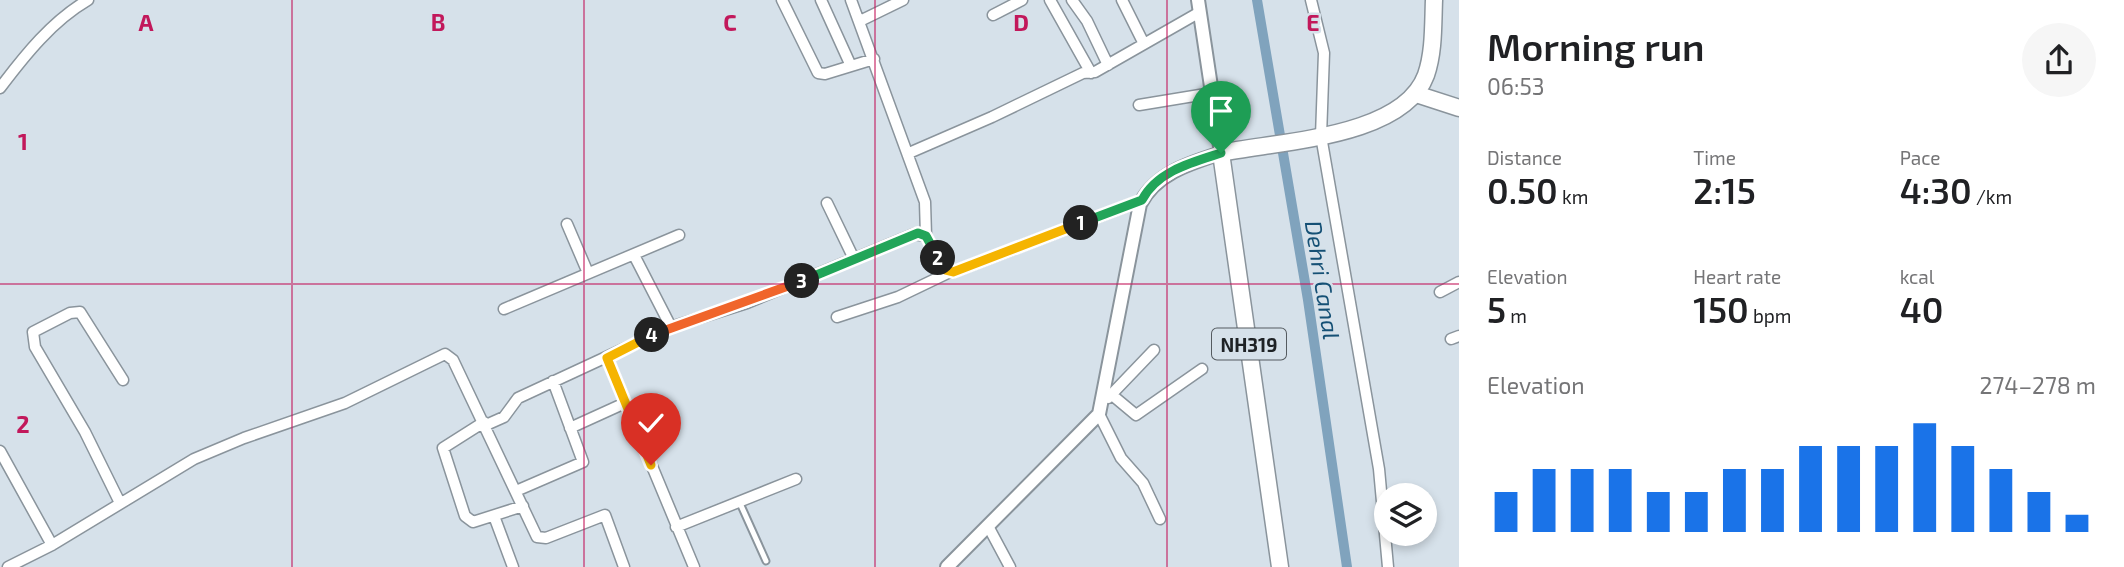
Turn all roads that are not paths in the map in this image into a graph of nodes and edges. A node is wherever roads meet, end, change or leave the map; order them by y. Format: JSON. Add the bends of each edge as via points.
{"nodes":[{"id":1,"x":88,"y":0,"type":"edge"},
{"id":2,"x":782,"y":0,"type":"edge"},
{"id":3,"x":821,"y":0,"type":"edge"},
{"id":4,"x":851,"y":0,"type":"edge"},
{"id":5,"x":903,"y":0,"type":"edge"},
{"id":6,"x":1023,"y":0,"type":"edge"},
{"id":7,"x":1050,"y":0,"type":"edge"},
{"id":8,"x":1072,"y":0,"type":"edge"},
{"id":9,"x":1122,"y":0,"type":"edge"},
{"id":10,"x":1311,"y":0,"type":"edge"},
{"id":11,"x":1434,"y":0,"type":"edge"},
{"id":12,"x":69,"y":4,"type":"edge"},
{"id":13,"x":1199,"y":6,"type":"edge"},
{"id":14,"x":993,"y":15,"type":"dead end"},
{"id":15,"x":860,"y":21,"type":"junction"},
{"id":16,"x":1144,"y":44,"type":"junction"},
{"id":17,"x":874,"y":59,"type":"junction"},
{"id":18,"x":1108,"y":65,"type":"junction"},
{"id":19,"x":851,"y":66,"type":"junction"},
{"id":20,"x":1091,"y":73,"type":"junction"},
{"id":21,"x":0,"y":88,"type":"edge"},
{"id":22,"x":1212,"y":93,"type":"junction"},
{"id":23,"x":1416,"y":94,"type":"junction"},
{"id":24,"x":1139,"y":105,"type":"dead end"},
{"id":25,"x":1459,"y":108,"type":"edge"},
{"id":26,"x":1313,"y":138,"type":"junction"},
{"id":27,"x":909,"y":153,"type":"junction"},
{"id":28,"x":1221,"y":153,"type":"junction"},
{"id":29,"x":1142,"y":200,"type":"junction"},
{"id":30,"x":827,"y":203,"type":"dead end"},
{"id":31,"x":567,"y":224,"type":"dead end"},
{"id":32,"x":679,"y":235,"type":"dead end"},
{"id":33,"x":926,"y":236,"type":"junction"},
{"id":34,"x":635,"y":257,"type":"junction"},
{"id":35,"x":854,"y":259,"type":"junction"},
{"id":36,"x":950,"y":272,"type":"junction"},
{"id":37,"x":588,"y":273,"type":"junction"},
{"id":38,"x":1459,"y":282,"type":"edge"},
{"id":39,"x":1440,"y":292,"type":"dead end"},
{"id":40,"x":504,"y":309,"type":"dead end"},
{"id":41,"x":836,"y":317,"type":"dead end"},
{"id":42,"x":671,"y":327,"type":"junction"},
{"id":43,"x":1154,"y":350,"type":"dead end"},
{"id":44,"x":607,"y":358,"type":"junction"},
{"id":45,"x":1202,"y":369,"type":"dead end"},
{"id":46,"x":123,"y":380,"type":"dead end"},
{"id":47,"x":553,"y":381,"type":"junction"},
{"id":48,"x":625,"y":403,"type":"junction"},
{"id":49,"x":1104,"y":404,"type":"junction"},
{"id":50,"x":485,"y":424,"type":"junction"},
{"id":51,"x":570,"y":428,"type":"junction"},
{"id":52,"x":0,"y":451,"type":"edge"},
{"id":53,"x":796,"y":479,"type":"dead end"},
{"id":54,"x":516,"y":491,"type":"junction"},
{"id":55,"x":739,"y":501,"type":"junction"},
{"id":56,"x":120,"y":503,"type":"junction"},
{"id":57,"x":523,"y":506,"type":"junction"},
{"id":58,"x":494,"y":516,"type":"junction"},
{"id":59,"x":1160,"y":519,"type":"dead end"},
{"id":60,"x":988,"y":526,"type":"junction"},
{"id":61,"x":676,"y":527,"type":"junction"},
{"id":62,"x":52,"y":545,"type":"junction"},
{"id":63,"x":766,"y":561,"type":"dead end"},
{"id":64,"x":8,"y":567,"type":"edge"},
{"id":65,"x":513,"y":567,"type":"edge"},
{"id":66,"x":624,"y":567,"type":"edge"},
{"id":67,"x":694,"y":567,"type":"edge"},
{"id":68,"x":947,"y":567,"type":"edge"},
{"id":69,"x":1010,"y":567,"type":"edge"},
{"id":70,"x":1280,"y":567,"type":"edge"},
{"id":71,"x":1388,"y":567,"type":"edge"}],
"edges":[{"from":1,"to":12,"type":"street"},
{"from":2,"to":19,"type":"street","via":[[818,73]]},
{"from":3,"to":19,"type":"street"},
{"from":4,"to":15,"type":"street"},
{"from":5,"to":15,"type":"street"},
{"from":6,"to":14,"type":"street"},
{"from":7,"to":20,"type":"street"},
{"from":8,"to":18,"type":"street"},
{"from":9,"to":16,"type":"street"},
{"from":10,"to":26,"type":"street","via":[[1324,53]]},
{"from":11,"to":23,"type":"main road","via":[[1429,62]]},
{"from":12,"to":21,"type":"street"},
{"from":13,"to":16,"type":"street"},
{"from":13,"to":22,"type":"street"},
{"from":15,"to":17,"type":"street"},
{"from":16,"to":18,"type":"street"},
{"from":17,"to":19,"type":"street"},
{"from":17,"to":27,"type":"street"},
{"from":18,"to":20,"type":"street"},
{"from":20,"to":27,"type":"street"},
{"from":22,"to":24,"type":"street"},
{"from":22,"to":28,"type":"street"},
{"from":23,"to":25,"type":"main road"},
{"from":23,"to":26,"type":"main road","via":[[1388,116]]},
{"from":26,"to":28,"type":"main road"},
{"from":26,"to":71,"type":"street","via":[[1379,469]]},
{"from":27,"to":33,"type":"street","via":[[925,202]]},
{"from":28,"to":29,"type":"street","via":[[1173,171],[1148,189]]},
{"from":28,"to":70,"type":"main road","number":"NH319"},
{"from":29,"to":36,"type":"street"},
{"from":29,"to":49,"type":"street","via":[[1130,245]]},
{"from":30,"to":35,"type":"street"},
{"from":31,"to":37,"type":"street"},
{"from":32,"to":34,"type":"street"},
{"from":33,"to":35,"type":"street","via":[[914,234]]},
{"from":33,"to":36,"type":"street"},
{"from":34,"to":37,"type":"street"},
{"from":34,"to":42,"type":"street"},
{"from":35,"to":42,"type":"street","via":[[747,303]]},
{"from":36,"to":41,"type":"street","via":[[898,297]]},
{"from":37,"to":40,"type":"street"},
{"from":38,"to":39,"type":"street"},
{"from":42,"to":44,"type":"street"},
{"from":43,"to":49,"type":"street"},
{"from":44,"to":47,"type":"street"},
{"from":44,"to":48,"type":"street"},
{"from":45,"to":49,"type":"street","via":[[1136,415]]},
{"from":46,"to":56,"type":"street","via":[[83,313],[70,313],[33,332],[35,347]]},
{"from":47,"to":50,"type":"street","via":[[518,398],[502,419]]},
{"from":47,"to":51,"type":"street"},
{"from":48,"to":51,"type":"street"},
{"from":48,"to":61,"type":"street"},
{"from":49,"to":59,"type":"street","via":[[1121,457],[1143,483]]},
{"from":49,"to":60,"type":"street"},
{"from":50,"to":54,"type":"street"},
{"from":50,"to":56,"type":"street","via":[[453,360],[442,354],[345,403],[218,447]]},
{"from":50,"to":58,"type":"street","via":[[445,445],[443,451],[467,519],[473,523]]},
{"from":51,"to":54,"type":"street","via":[[582,463]]},
{"from":52,"to":62,"type":"street"},
{"from":53,"to":55,"type":"street"},
{"from":54,"to":57,"type":"street"},
{"from":55,"to":61,"type":"street"},
{"from":55,"to":63,"type":"lane"},
{"from":56,"to":62,"type":"street"},
{"from":57,"to":58,"type":"street"},
{"from":57,"to":66,"type":"street","via":[[540,539],[606,516]]},
{"from":58,"to":65,"type":"street"},
{"from":60,"to":68,"type":"street"},
{"from":60,"to":69,"type":"street"},
{"from":61,"to":67,"type":"street"},
{"from":62,"to":64,"type":"street"}]}
